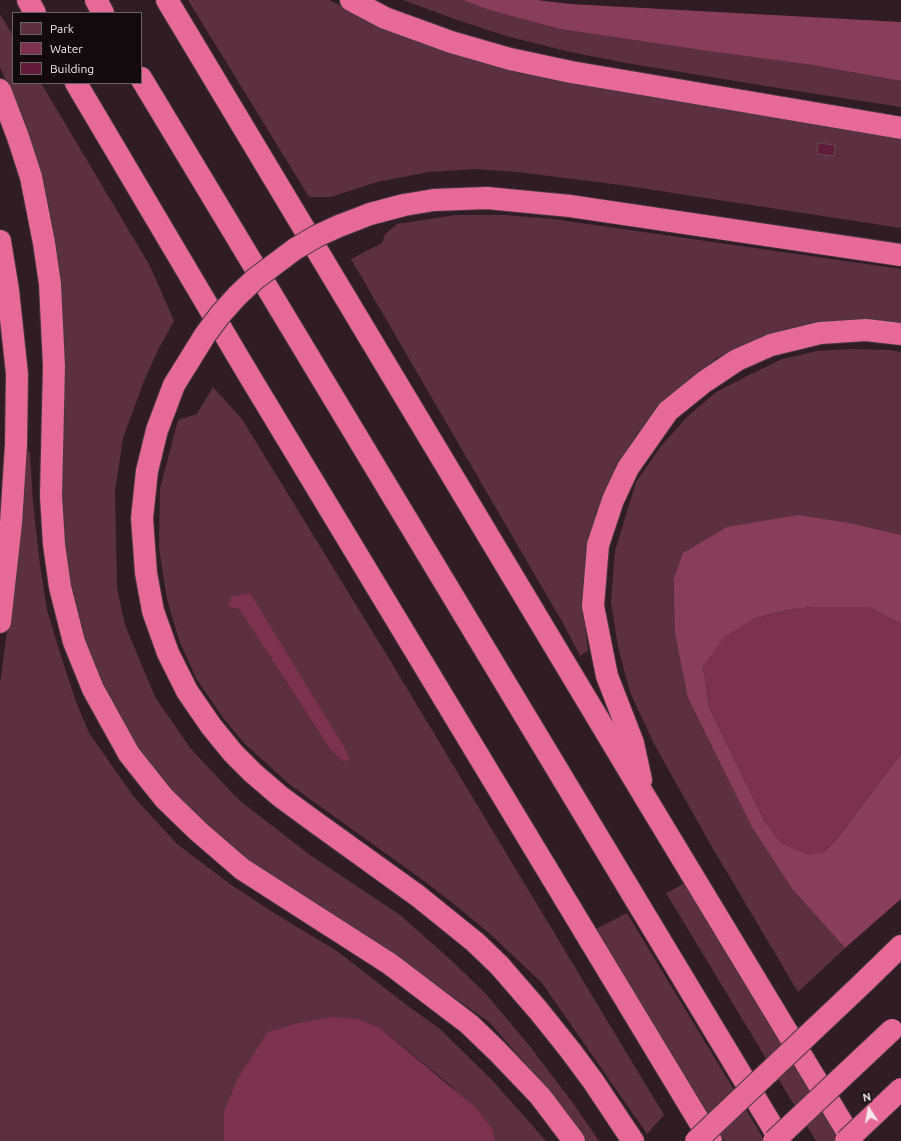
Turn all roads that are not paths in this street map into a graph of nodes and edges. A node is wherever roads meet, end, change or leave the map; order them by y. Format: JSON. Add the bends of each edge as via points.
{"nodes":[{"id":1,"x":28,"y":0,"type":"edge"},
{"id":2,"x":96,"y":0,"type":"edge"},
{"id":3,"x":167,"y":0,"type":"edge"},
{"id":4,"x":352,"y":0,"type":"edge"},
{"id":5,"x":34,"y":12,"type":"edge"},
{"id":6,"x":102,"y":12,"type":"edge"},
{"id":7,"x":142,"y":80,"type":"edge"},
{"id":8,"x":77,"y":84,"type":"edge"},
{"id":9,"x":0,"y":90,"type":"edge"},
{"id":10,"x":901,"y":128,"type":"edge"},
{"id":11,"x":0,"y":241,"type":"edge"},
{"id":12,"x":901,"y":255,"type":"edge"},
{"id":13,"x":901,"y":334,"type":"edge"},
{"id":14,"x":0,"y":622,"type":"edge"},
{"id":15,"x":644,"y":797,"type":"junction"},
{"id":16,"x":901,"y":946,"type":"edge"},
{"id":17,"x":896,"y":1026,"type":"edge"},
{"id":18,"x":901,"y":1089,"type":"edge"},
{"id":19,"x":574,"y":1141,"type":"edge"},
{"id":20,"x":633,"y":1141,"type":"edge"},
{"id":21,"x":696,"y":1141,"type":"edge"},
{"id":22,"x":711,"y":1141,"type":"edge"},
{"id":23,"x":774,"y":1141,"type":"edge"},
{"id":24,"x":781,"y":1141,"type":"edge"},
{"id":25,"x":846,"y":1141,"type":"edge"},
{"id":26,"x":853,"y":1141,"type":"edge"}],
"edges":[{"from":1,"to":5,"type":"highway"},
{"from":2,"to":6,"type":"highway"},
{"from":3,"to":15,"type":"highway"},
{"from":4,"to":10,"type":"highway","via":[[392,20],[451,42],[510,59],[571,72]]},
{"from":7,"to":24,"type":"highway"},
{"from":8,"to":22,"type":"highway","via":[[247,372]]},
{"from":9,"to":19,"type":"highway","via":[[31,177],[44,243],[50,284],[54,366],[51,496],[54,544],[60,587],[74,642],[93,689],[129,754],[164,798],[198,831],[242,869],[390,964],[469,1024],[540,1096]]},
{"from":11,"to":14,"type":"highway","via":[[17,374],[11,523]]},
{"from":12,"to":20,"type":"highway","bridge":true,"via":[[570,206],[487,198],[404,205],[370,214],[316,236],[255,279],[220,315],[205,335],[174,385],[157,430],[147,471],[142,518],[145,568],[153,611],[168,653],[187,691],[211,726],[253,773],[281,797],[418,896],[499,965],[570,1050]]},
{"from":13,"to":15,"type":"highway","via":[[866,330],[820,333],[771,346],[737,360],[704,382],[668,412],[628,468],[613,500],[598,545],[592,606],[607,676],[633,743]]},
{"from":15,"to":26,"type":"highway"},
{"from":16,"to":21,"type":"highway","bridge":true},
{"from":17,"to":23,"type":"highway","bridge":true},
{"from":18,"to":25,"type":"highway","bridge":true}]}
